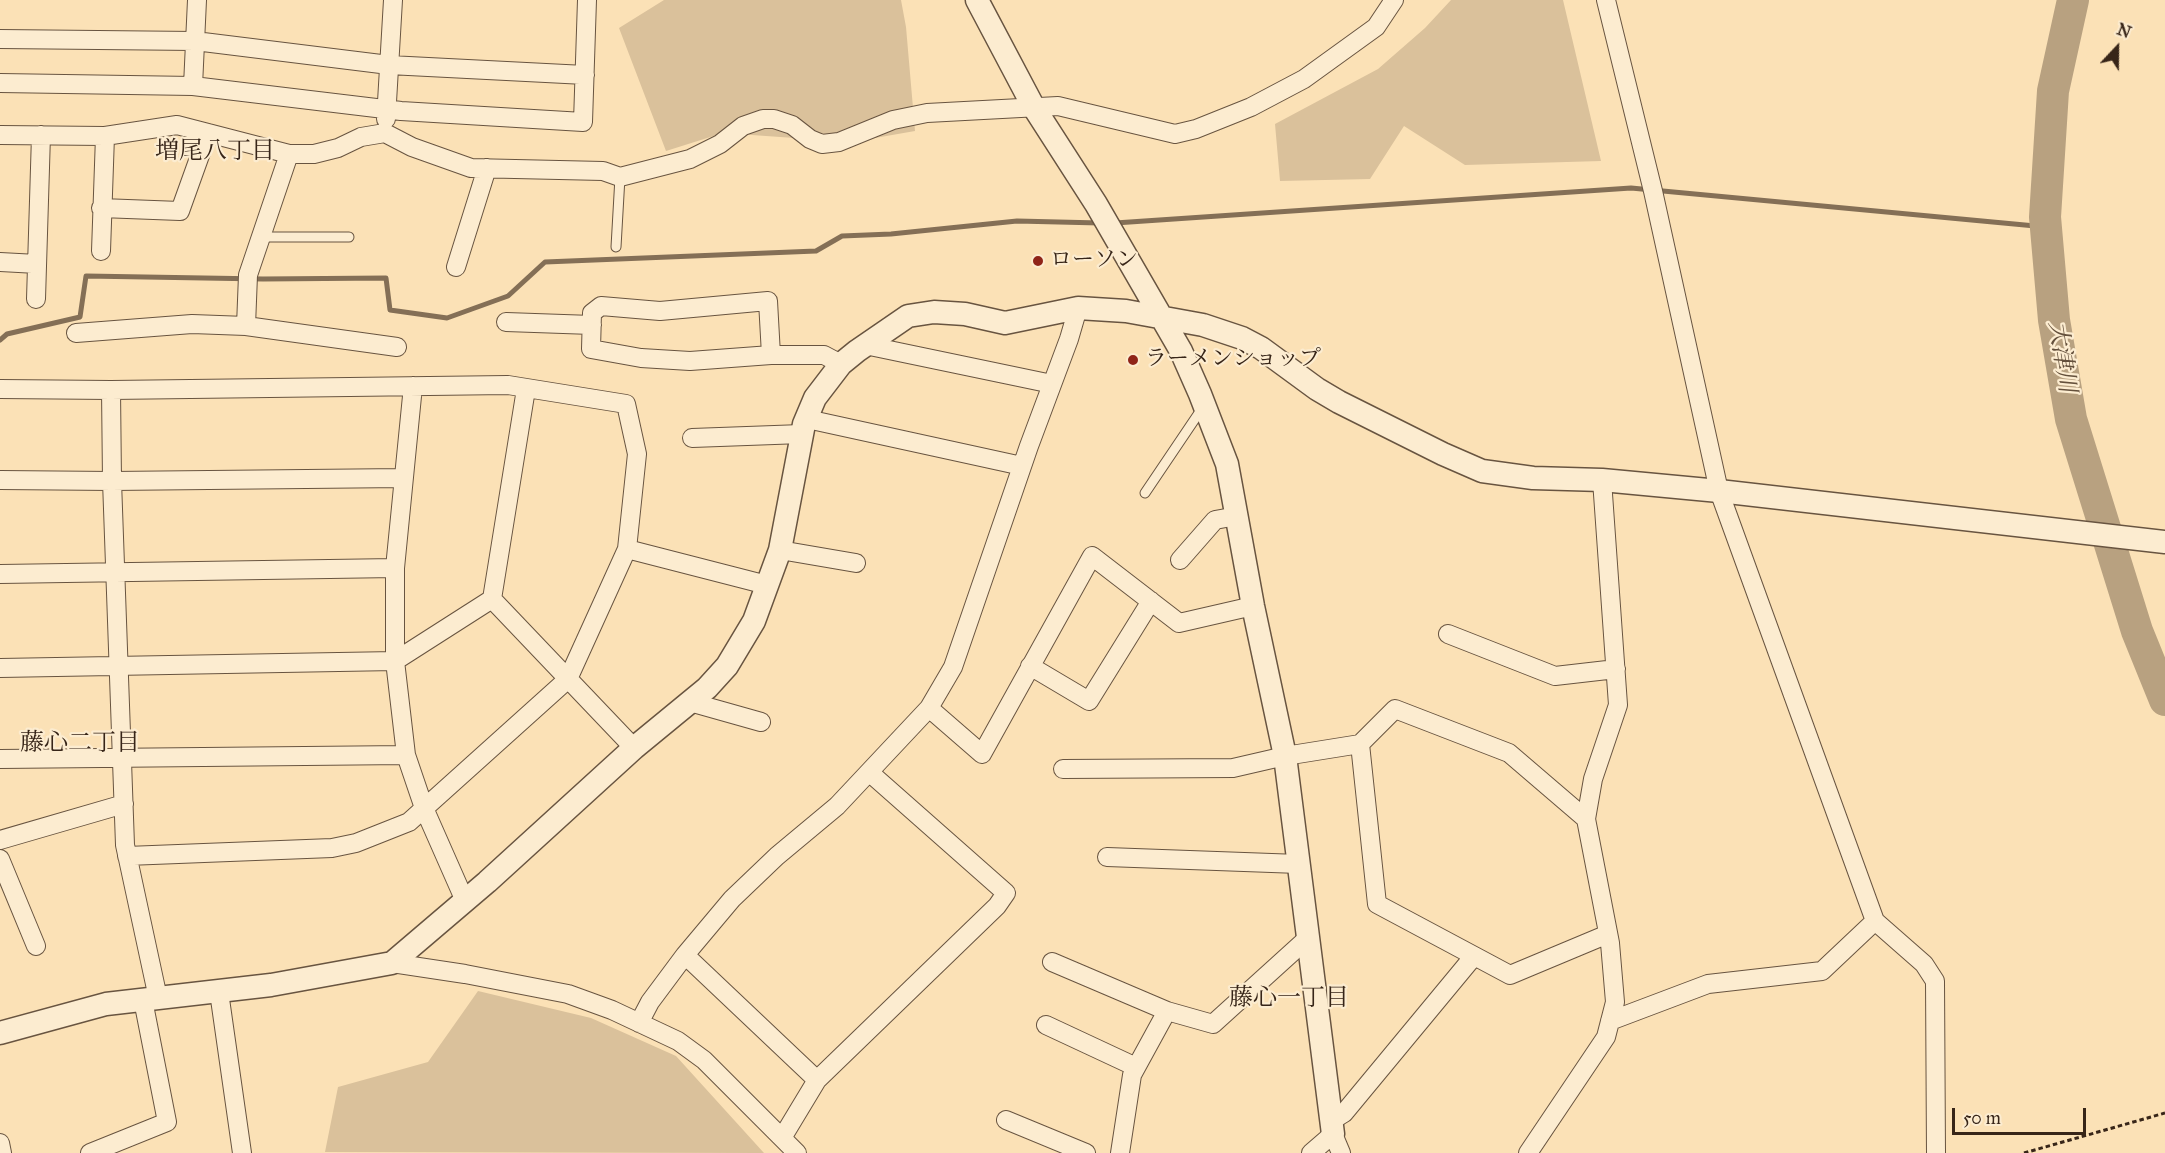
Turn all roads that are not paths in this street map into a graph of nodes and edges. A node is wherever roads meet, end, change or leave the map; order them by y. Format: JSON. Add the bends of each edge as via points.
{"nodes":[{"id":1,"x":197,"y":0,"type":"edge"},
{"id":2,"x":393,"y":0,"type":"edge"},
{"id":3,"x":587,"y":0,"type":"edge"},
{"id":4,"x":977,"y":0,"type":"edge"},
{"id":5,"x":1394,"y":0,"type":"edge"},
{"id":6,"x":1606,"y":0,"type":"edge"},
{"id":7,"x":0,"y":39,"type":"edge"},
{"id":8,"x":195,"y":41,"type":"junction"},
{"id":9,"x":389,"y":65,"type":"junction"},
{"id":10,"x":585,"y":75,"type":"junction"},
{"id":11,"x":0,"y":83,"type":"edge"},
{"id":12,"x":193,"y":86,"type":"junction"},
{"id":13,"x":1033,"y":106,"type":"junction"},
{"id":14,"x":386,"y":109,"type":"junction"},
{"id":15,"x":208,"y":133,"type":"junction"},
{"id":16,"x":386,"y":133,"type":"junction"},
{"id":17,"x":0,"y":135,"type":"edge"},
{"id":18,"x":41,"y":135,"type":"junction"},
{"id":19,"x":105,"y":136,"type":"junction"},
{"id":20,"x":289,"y":154,"type":"junction"},
{"id":21,"x":487,"y":168,"type":"junction"},
{"id":22,"x":620,"y":177,"type":"junction"},
{"id":23,"x":101,"y":208,"type":"junction"},
{"id":24,"x":261,"y":237,"type":"junction"},
{"id":25,"x":349,"y":237,"type":"dead end"},
{"id":26,"x":616,"y":247,"type":"dead end"},
{"id":27,"x":100,"y":251,"type":"dead end"},
{"id":28,"x":0,"y":262,"type":"edge"},
{"id":29,"x":37,"y":264,"type":"junction"},
{"id":30,"x":456,"y":267,"type":"dead end"},
{"id":31,"x":36,"y":299,"type":"dead end"},
{"id":32,"x":1078,"y":308,"type":"junction"},
{"id":33,"x":1159,"y":316,"type":"junction"},
{"id":34,"x":506,"y":322,"type":"dead end"},
{"id":35,"x":592,"y":325,"type":"junction"},
{"id":36,"x":246,"y":326,"type":"junction"},
{"id":37,"x":76,"y":333,"type":"dead end"},
{"id":38,"x":865,"y":345,"type":"junction"},
{"id":39,"x":397,"y":347,"type":"dead end"},
{"id":40,"x":771,"y":355,"type":"junction"},
{"id":41,"x":841,"y":364,"type":"junction"},
{"id":42,"x":1052,"y":384,"type":"junction"},
{"id":43,"x":413,"y":386,"type":"junction"},
{"id":44,"x":0,"y":389,"type":"edge"},
{"id":45,"x":526,"y":389,"type":"junction"},
{"id":46,"x":111,"y":390,"type":"junction"},
{"id":47,"x":1204,"y":405,"type":"junction"},
{"id":48,"x":804,"y":427,"type":"junction"},
{"id":49,"x":692,"y":438,"type":"dead end"},
{"id":50,"x":1022,"y":466,"type":"junction"},
{"id":51,"x":403,"y":478,"type":"junction"},
{"id":52,"x":0,"y":480,"type":"edge"},
{"id":53,"x":1602,"y":480,"type":"junction"},
{"id":54,"x":112,"y":481,"type":"junction"},
{"id":55,"x":1719,"y":491,"type":"junction"},
{"id":56,"x":1145,"y":493,"type":"dead end"},
{"id":57,"x":1237,"y":516,"type":"junction"},
{"id":58,"x":2165,"y":542,"type":"edge"},
{"id":59,"x":627,"y":549,"type":"junction"},
{"id":60,"x":780,"y":550,"type":"junction"},
{"id":61,"x":1180,"y":560,"type":"dead end"},
{"id":62,"x":856,"y":563,"type":"dead end"},
{"id":63,"x":395,"y":568,"type":"junction"},
{"id":64,"x":116,"y":572,"type":"junction"},
{"id":65,"x":0,"y":574,"type":"edge"},
{"id":66,"x":767,"y":585,"type":"junction"},
{"id":67,"x":492,"y":599,"type":"junction"},
{"id":68,"x":1151,"y":601,"type":"junction"},
{"id":69,"x":1253,"y":606,"type":"junction"},
{"id":70,"x":1448,"y":634,"type":"dead end"},
{"id":71,"x":395,"y":661,"type":"junction"},
{"id":72,"x":119,"y":666,"type":"junction"},
{"id":73,"x":1030,"y":666,"type":"junction"},
{"id":74,"x":0,"y":668,"type":"edge"},
{"id":75,"x":1616,"y":669,"type":"junction"},
{"id":76,"x":568,"y":679,"type":"junction"},
{"id":77,"x":690,"y":702,"type":"junction"},
{"id":78,"x":929,"y":708,"type":"junction"},
{"id":79,"x":761,"y":722,"type":"dead end"},
{"id":80,"x":1360,"y":744,"type":"junction"},
{"id":81,"x":634,"y":748,"type":"junction"},
{"id":82,"x":406,"y":755,"type":"junction"},
{"id":83,"x":1285,"y":756,"type":"junction"},
{"id":84,"x":123,"y":758,"type":"junction"},
{"id":85,"x":0,"y":759,"type":"edge"},
{"id":86,"x":1063,"y":769,"type":"dead end"},
{"id":87,"x":869,"y":772,"type":"junction"},
{"id":88,"x":124,"y":804,"type":"junction"},
{"id":89,"x":424,"y":808,"type":"junction"},
{"id":90,"x":1586,"y":819,"type":"junction"},
{"id":91,"x":0,"y":840,"type":"edge"},
{"id":92,"x":127,"y":856,"type":"junction"},
{"id":93,"x":1107,"y":856,"type":"dead end"},
{"id":94,"x":0,"y":859,"type":"edge"},
{"id":95,"x":1299,"y":864,"type":"junction"},
{"id":96,"x":465,"y":901,"type":"junction"},
{"id":97,"x":1875,"y":921,"type":"junction"},
{"id":98,"x":1608,"y":934,"type":"junction"},
{"id":99,"x":1309,"y":937,"type":"junction"},
{"id":100,"x":36,"y":946,"type":"dead end"},
{"id":101,"x":685,"y":955,"type":"junction"},
{"id":102,"x":1474,"y":956,"type":"junction"},
{"id":103,"x":1052,"y":962,"type":"dead end"},
{"id":104,"x":392,"y":963,"type":"junction"},
{"id":105,"x":219,"y":992,"type":"junction"},
{"id":106,"x":151,"y":999,"type":"junction"},
{"id":107,"x":1167,"y":1011,"type":"junction"},
{"id":108,"x":1610,"y":1021,"type":"junction"},
{"id":109,"x":639,"y":1023,"type":"junction"},
{"id":110,"x":1046,"y":1025,"type":"dead end"},
{"id":111,"x":0,"y":1033,"type":"edge"},
{"id":112,"x":1136,"y":1067,"type":"junction"},
{"id":113,"x":817,"y":1080,"type":"junction"},
{"id":114,"x":1006,"y":1120,"type":"dead end"},
{"id":115,"x":1335,"y":1136,"type":"edge"},
{"id":116,"x":782,"y":1138,"type":"junction"},
{"id":117,"x":0,"y":1143,"type":"edge"},
{"id":118,"x":2,"y":1153,"type":"edge"},
{"id":119,"x":90,"y":1153,"type":"edge"},
{"id":120,"x":242,"y":1153,"type":"edge"},
{"id":121,"x":796,"y":1153,"type":"edge"},
{"id":122,"x":1086,"y":1153,"type":"edge"},
{"id":123,"x":1120,"y":1153,"type":"edge"},
{"id":124,"x":1311,"y":1153,"type":"edge"},
{"id":125,"x":1528,"y":1153,"type":"edge"},
{"id":126,"x":1936,"y":1153,"type":"edge"}],
"edges":[{"from":1,"to":8,"type":"street"},
{"from":2,"to":9,"type":"street"},
{"from":3,"to":10,"type":"street"},
{"from":4,"to":13,"type":"street"},
{"from":5,"to":13,"type":"street","via":[[1376,27],[1304,79],[1251,108],[1196,129],[1175,134],[1058,106]]},
{"from":6,"to":55,"type":"street"},
{"from":7,"to":8,"type":"street"},
{"from":8,"to":9,"type":"street"},
{"from":8,"to":12,"type":"street"},
{"from":9,"to":10,"type":"street"},
{"from":9,"to":14,"type":"street"},
{"from":10,"to":14,"type":"street","via":[[584,122]]},
{"from":11,"to":12,"type":"street"},
{"from":12,"to":14,"type":"street"},
{"from":13,"to":22,"type":"street","via":[[927,113],[892,120],[838,142],[822,144],[781,120],[763,118],[690,159]]},
{"from":13,"to":33,"type":"street","via":[[1096,204]]},
{"from":14,"to":16,"type":"street"},
{"from":15,"to":19,"type":"street","via":[[177,125]]},
{"from":15,"to":20,"type":"street"},
{"from":15,"to":23,"type":"street","via":[[180,211]]},
{"from":16,"to":20,"type":"street","via":[[361,137],[314,154]]},
{"from":16,"to":21,"type":"street","via":[[412,147],[471,168]]},
{"from":17,"to":18,"type":"street"},
{"from":18,"to":19,"type":"street"},
{"from":18,"to":29,"type":"street"},
{"from":19,"to":23,"type":"street"},
{"from":20,"to":24,"type":"street"},
{"from":21,"to":22,"type":"street","via":[[603,171]]},
{"from":21,"to":30,"type":"street"},
{"from":22,"to":26,"type":"lane"},
{"from":23,"to":27,"type":"street"},
{"from":24,"to":25,"type":"lane"},
{"from":24,"to":36,"type":"street","via":[[248,275]]},
{"from":28,"to":29,"type":"street"},
{"from":29,"to":31,"type":"street"},
{"from":32,"to":33,"type":"street"},
{"from":32,"to":38,"type":"street","via":[[1005,323],[964,314],[934,312],[908,316]]},
{"from":32,"to":42,"type":"street"},
{"from":33,"to":47,"type":"street","via":[[1181,351]]},
{"from":33,"to":53,"type":"street","via":[[1242,338],[1340,402],[1482,471],[1533,478]]},
{"from":34,"to":35,"type":"street"},
{"from":35,"to":40,"type":"street","via":[[591,349],[641,358],[690,361]]},
{"from":35,"to":40,"type":"street","via":[[592,313],[601,306],[660,311],[768,301]]},
{"from":36,"to":37,"type":"street","via":[[192,324]]},
{"from":36,"to":39,"type":"street"},
{"from":38,"to":41,"type":"street"},
{"from":38,"to":42,"type":"street"},
{"from":40,"to":41,"type":"street","via":[[824,355]]},
{"from":41,"to":48,"type":"street","via":[[815,398]]},
{"from":42,"to":50,"type":"street"},
{"from":43,"to":45,"type":"street","via":[[508,385]]},
{"from":43,"to":46,"type":"street"},
{"from":43,"to":51,"type":"street"},
{"from":44,"to":46,"type":"street"},
{"from":45,"to":59,"type":"street","via":[[627,404],[637,454]]},
{"from":45,"to":67,"type":"street"},
{"from":46,"to":54,"type":"street"},
{"from":47,"to":56,"type":"lane"},
{"from":47,"to":57,"type":"street","via":[[1227,464]]},
{"from":48,"to":49,"type":"street"},
{"from":48,"to":50,"type":"street"},
{"from":48,"to":60,"type":"street"},
{"from":50,"to":78,"type":"street","via":[[953,667]]},
{"from":51,"to":54,"type":"street"},
{"from":51,"to":63,"type":"street"},
{"from":52,"to":54,"type":"street"},
{"from":53,"to":55,"type":"street"},
{"from":53,"to":75,"type":"street"},
{"from":54,"to":64,"type":"street"},
{"from":55,"to":58,"type":"street"},
{"from":55,"to":97,"type":"street"},
{"from":57,"to":61,"type":"street","via":[[1215,520]]},
{"from":57,"to":69,"type":"street"},
{"from":59,"to":66,"type":"street"},
{"from":59,"to":76,"type":"street"},
{"from":60,"to":62,"type":"street"},
{"from":60,"to":66,"type":"street"},
{"from":63,"to":64,"type":"street"},
{"from":63,"to":71,"type":"street"},
{"from":64,"to":65,"type":"street"},
{"from":64,"to":72,"type":"street"},
{"from":66,"to":77,"type":"street","via":[[740,647],[707,688]]},
{"from":67,"to":71,"type":"street"},
{"from":67,"to":76,"type":"street"},
{"from":68,"to":69,"type":"street","via":[[1179,623]]},
{"from":68,"to":73,"type":"street","via":[[1089,701]]},
{"from":68,"to":73,"type":"street","via":[[1092,556]]},
{"from":69,"to":83,"type":"street"},
{"from":70,"to":75,"type":"street","via":[[1555,676]]},
{"from":71,"to":72,"type":"street"},
{"from":71,"to":82,"type":"street"},
{"from":72,"to":74,"type":"street"},
{"from":72,"to":84,"type":"street"},
{"from":73,"to":78,"type":"street","via":[[982,754]]},
{"from":75,"to":90,"type":"street","via":[[1618,705],[1593,779]]},
{"from":76,"to":81,"type":"street"},
{"from":76,"to":89,"type":"street"},
{"from":77,"to":79,"type":"street"},
{"from":77,"to":81,"type":"street"},
{"from":78,"to":87,"type":"street"},
{"from":80,"to":83,"type":"street"},
{"from":80,"to":90,"type":"street","via":[[1395,709],[1509,753]]},
{"from":80,"to":102,"type":"street","via":[[1377,904]]},
{"from":81,"to":96,"type":"street"},
{"from":82,"to":84,"type":"street"},
{"from":82,"to":89,"type":"street"},
{"from":83,"to":86,"type":"street","via":[[1233,768]]},
{"from":83,"to":95,"type":"street"},
{"from":84,"to":85,"type":"street"},
{"from":84,"to":88,"type":"street"},
{"from":87,"to":101,"type":"street","via":[[837,806],[732,899]]},
{"from":87,"to":113,"type":"street","via":[[1006,893]]},
{"from":88,"to":91,"type":"street"},
{"from":88,"to":92,"type":"street"},
{"from":89,"to":92,"type":"street","via":[[409,822],[332,848]]},
{"from":89,"to":96,"type":"street"},
{"from":90,"to":98,"type":"street"},
{"from":92,"to":106,"type":"street"},
{"from":93,"to":95,"type":"street"},
{"from":94,"to":100,"type":"street"},
{"from":95,"to":99,"type":"street"},
{"from":96,"to":104,"type":"street"},
{"from":97,"to":108,"type":"street","via":[[1822,971],[1708,984]]},
{"from":97,"to":126,"type":"street","via":[[1924,964],[1935,981]]},
{"from":98,"to":102,"type":"street","via":[[1510,975]]},
{"from":98,"to":108,"type":"street","via":[[1615,1002]]},
{"from":99,"to":107,"type":"street","via":[[1213,1024]]},
{"from":99,"to":115,"type":"street"},
{"from":101,"to":109,"type":"street"},
{"from":101,"to":113,"type":"street"},
{"from":102,"to":115,"type":"street","via":[[1344,1113]]},
{"from":103,"to":107,"type":"street"},
{"from":104,"to":105,"type":"street"},
{"from":104,"to":109,"type":"street","via":[[568,994]]},
{"from":105,"to":106,"type":"street"},
{"from":105,"to":120,"type":"street"},
{"from":106,"to":111,"type":"street","via":[[95,1007]]},
{"from":106,"to":119,"type":"street","via":[[167,1122]]},
{"from":107,"to":112,"type":"street"},
{"from":108,"to":125,"type":"street","via":[[1606,1037]]},
{"from":109,"to":116,"type":"street","via":[[678,1041],[704,1060]]},
{"from":110,"to":112,"type":"street"},
{"from":112,"to":123,"type":"street"},
{"from":113,"to":116,"type":"street"},
{"from":114,"to":122,"type":"street"},
{"from":115,"to":124,"type":"street"},
{"from":116,"to":121,"type":"street"},
{"from":117,"to":118,"type":"street"}]}
